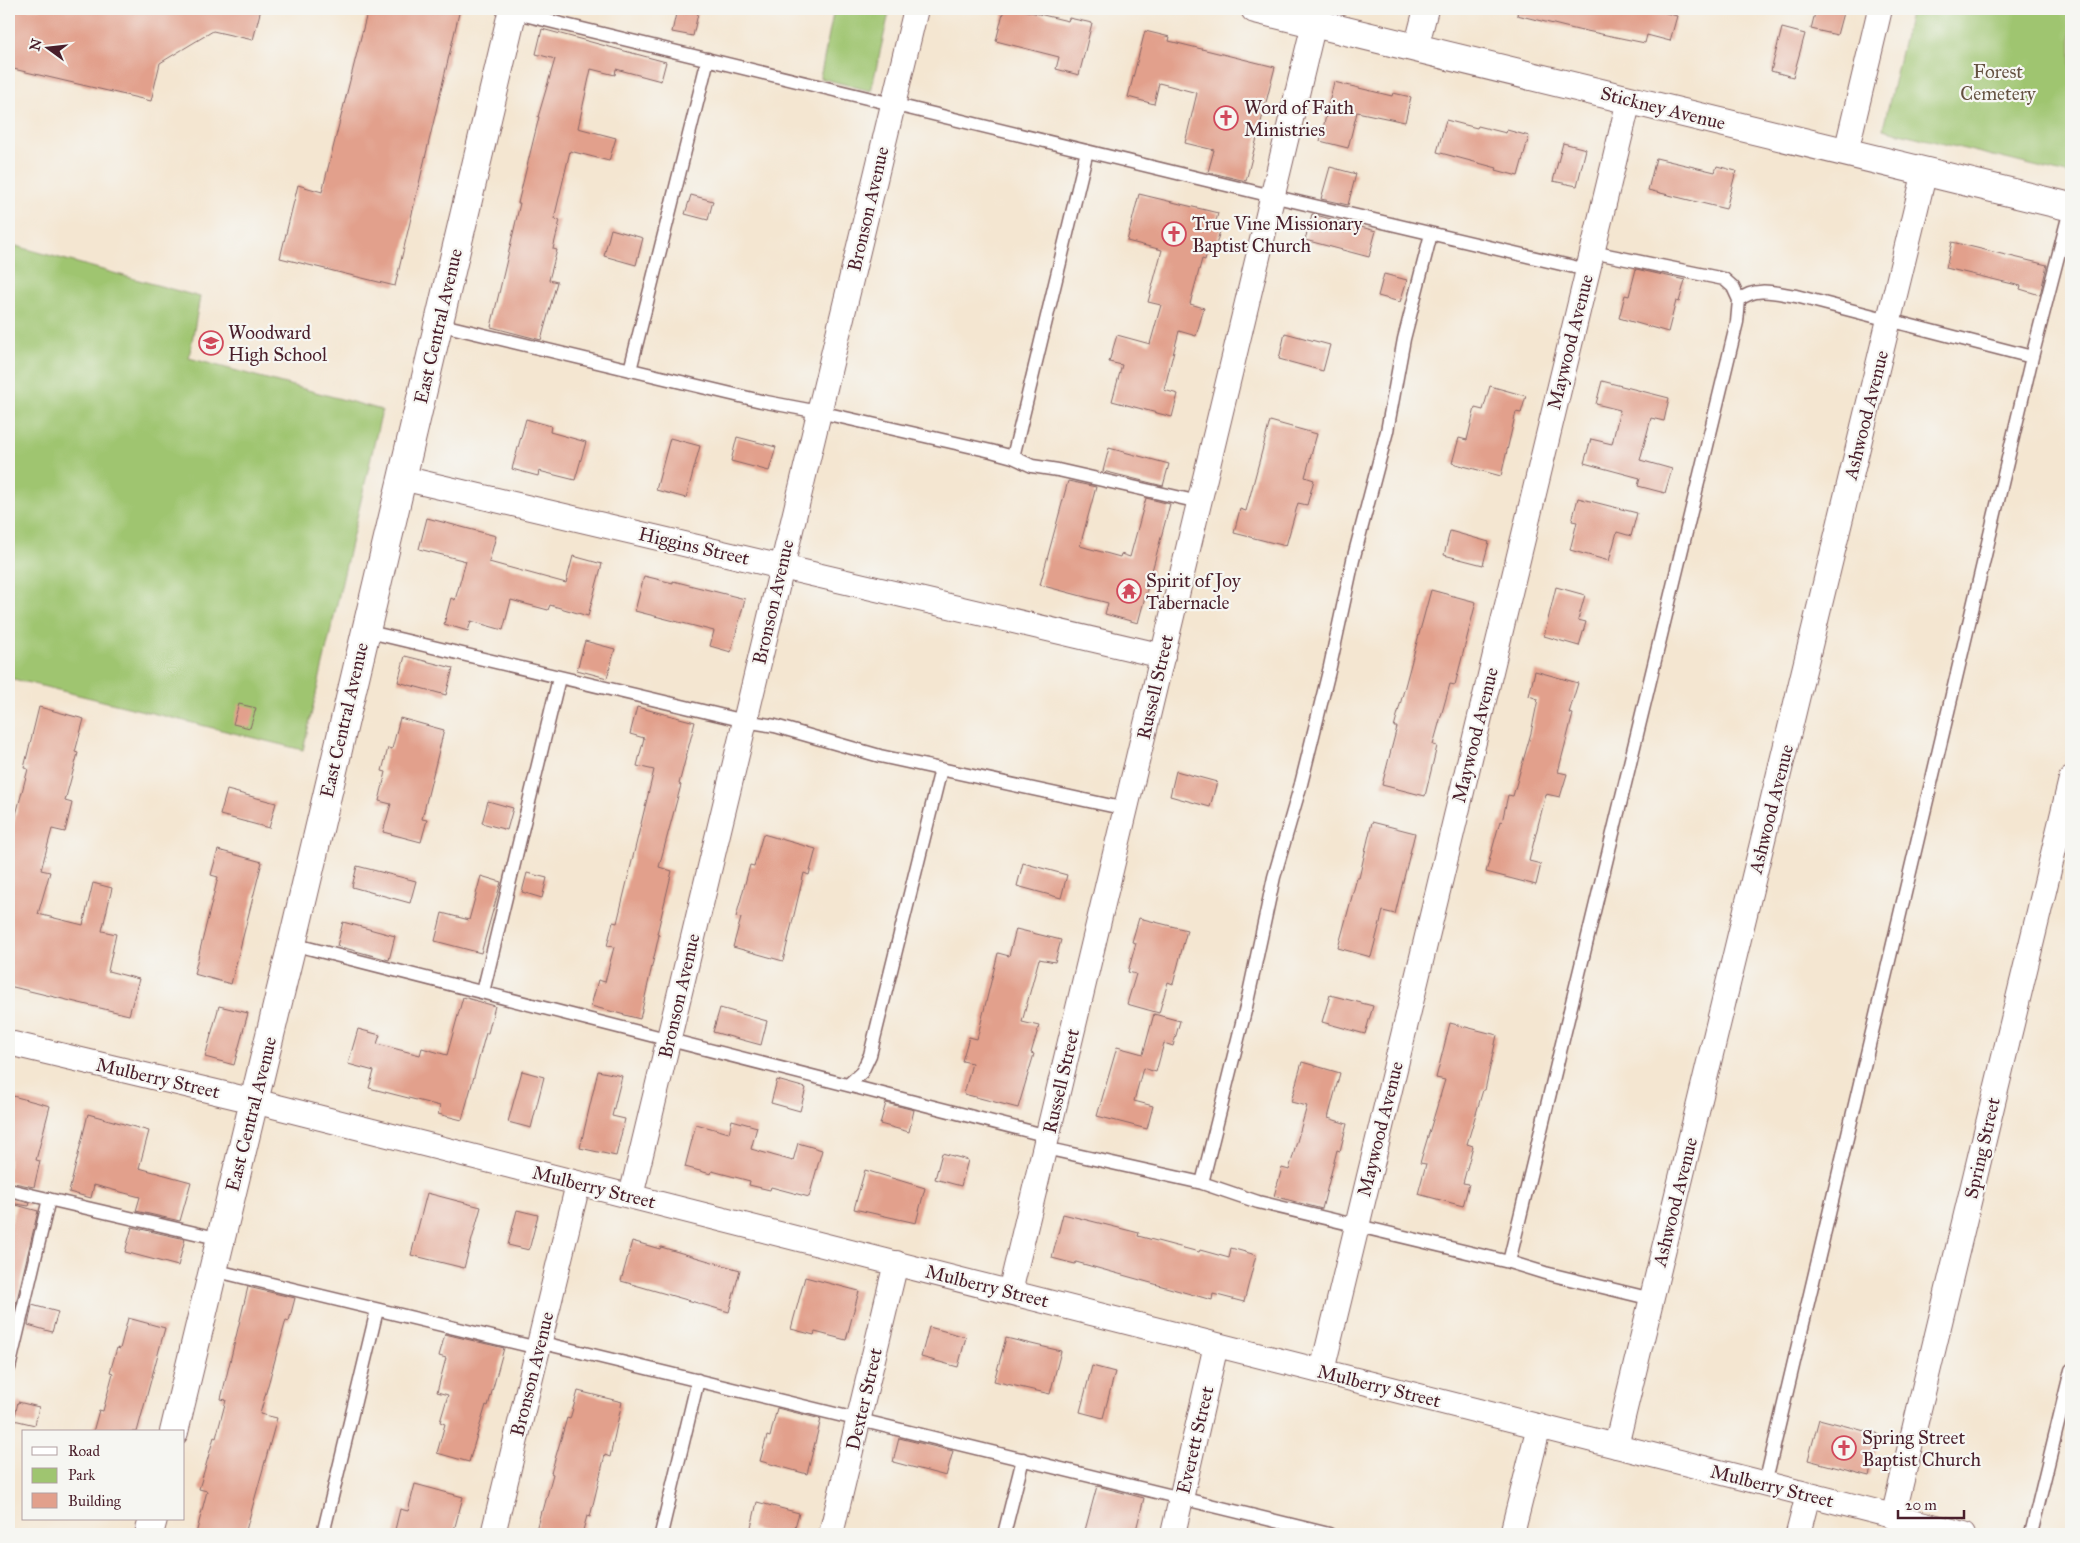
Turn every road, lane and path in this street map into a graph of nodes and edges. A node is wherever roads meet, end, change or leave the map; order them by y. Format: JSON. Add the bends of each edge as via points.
{"nodes":[{"id":1,"x":916,"y":9,"type":"edge"},
{"id":2,"x":1255,"y":9,"type":"edge"},
{"id":3,"x":1426,"y":9,"type":"edge"},
{"id":4,"x":1880,"y":9,"type":"edge"},
{"id":5,"x":512,"y":10,"type":"edge"},
{"id":6,"x":1314,"y":23,"type":"junction"},
{"id":7,"x":1416,"y":48,"type":"junction"},
{"id":8,"x":708,"y":59,"type":"junction"},
{"id":9,"x":1628,"y":100,"type":"junction"},
{"id":10,"x":893,"y":103,"type":"junction"},
{"id":11,"x":1087,"y":151,"type":"junction"},
{"id":12,"x":1846,"y":152,"type":"junction"},
{"id":13,"x":1925,"y":171,"type":"junction"},
{"id":14,"x":1272,"y":196,"type":"junction"},
{"id":15,"x":2071,"y":206,"type":"edge"},
{"id":16,"x":1431,"y":234,"type":"junction"},
{"id":17,"x":1590,"y":261,"type":"junction"},
{"id":18,"x":1739,"y":300,"type":"junction"},
{"id":19,"x":1889,"y":321,"type":"junction"},
{"id":20,"x":438,"y":324,"type":"junction"},
{"id":21,"x":2032,"y":357,"type":"junction"},
{"id":22,"x":630,"y":370,"type":"junction"},
{"id":23,"x":819,"y":412,"type":"junction"},
{"id":24,"x":1013,"y":457,"type":"junction"},
{"id":25,"x":402,"y":478,"type":"junction"},
{"id":26,"x":1199,"y":502,"type":"junction"},
{"id":27,"x":782,"y":567,"type":"junction"},
{"id":28,"x":365,"y":631,"type":"junction"},
{"id":29,"x":1163,"y":656,"type":"junction"},
{"id":30,"x":558,"y":678,"type":"junction"},
{"id":31,"x":745,"y":721,"type":"junction"},
{"id":32,"x":941,"y":769,"type":"junction"},
{"id":33,"x":2071,"y":779,"type":"edge"},
{"id":34,"x":1126,"y":809,"type":"junction"},
{"id":35,"x":292,"y":944,"type":"junction"},
{"id":36,"x":483,"y":992,"type":"junction"},
{"id":37,"x":669,"y":1039,"type":"junction"},
{"id":38,"x":9,"y":1043,"type":"edge"},
{"id":39,"x":848,"y":1085,"type":"junction"},
{"id":40,"x":254,"y":1101,"type":"junction"},
{"id":41,"x":1047,"y":1142,"type":"junction"},
{"id":42,"x":578,"y":1184,"type":"junction"},
{"id":43,"x":1202,"y":1184,"type":"junction"},
{"id":44,"x":9,"y":1190,"type":"edge"},
{"id":45,"x":631,"y":1196,"type":"junction"},
{"id":46,"x":49,"y":1199,"type":"junction"},
{"id":47,"x":1357,"y":1225,"type":"junction"},
{"id":48,"x":221,"y":1240,"type":"junction"},
{"id":49,"x":1509,"y":1262,"type":"junction"},
{"id":50,"x":896,"y":1263,"type":"junction"},
{"id":51,"x":213,"y":1270,"type":"junction"},
{"id":52,"x":1010,"y":1292,"type":"junction"},
{"id":53,"x":1652,"y":1299,"type":"junction"},
{"id":54,"x":377,"y":1310,"type":"junction"},
{"id":55,"x":539,"y":1345,"type":"junction"},
{"id":56,"x":1216,"y":1345,"type":"junction"},
{"id":57,"x":9,"y":1368,"type":"edge"},
{"id":58,"x":2071,"y":1370,"type":"edge"},
{"id":59,"x":1322,"y":1371,"type":"junction"},
{"id":60,"x":698,"y":1380,"type":"junction"},
{"id":61,"x":859,"y":1419,"type":"junction"},
{"id":62,"x":1539,"y":1426,"type":"junction"},
{"id":63,"x":174,"y":1430,"type":"edge"},
{"id":64,"x":1616,"y":1446,"type":"junction"},
{"id":65,"x":1023,"y":1459,"type":"junction"},
{"id":66,"x":1764,"y":1484,"type":"junction"},
{"id":67,"x":1808,"y":1495,"type":"junction"},
{"id":68,"x":1181,"y":1499,"type":"junction"},
{"id":69,"x":1893,"y":1516,"type":"junction"},
{"id":70,"x":153,"y":1520,"type":"edge"},
{"id":71,"x":1950,"y":1533,"type":"edge"},
{"id":72,"x":149,"y":1534,"type":"edge"},
{"id":73,"x":322,"y":1534,"type":"edge"},
{"id":74,"x":493,"y":1534,"type":"edge"},
{"id":75,"x":661,"y":1534,"type":"edge"},
{"id":76,"x":831,"y":1534,"type":"edge"},
{"id":77,"x":1004,"y":1534,"type":"edge"},
{"id":78,"x":1172,"y":1534,"type":"edge"},
{"id":79,"x":1329,"y":1534,"type":"edge"},
{"id":80,"x":1512,"y":1534,"type":"edge"},
{"id":81,"x":1798,"y":1534,"type":"edge"},
{"id":82,"x":2031,"y":1534,"type":"edge"}],
"edges":[{"from":1,"to":10,"type":"street","name":"Bronson Avenue"},
{"from":2,"to":6,"type":"street","name":"Stickney Avenue"},
{"from":3,"to":7,"type":"street"},
{"from":4,"to":12,"type":"street"},
{"from":5,"to":8,"type":"lane"},
{"from":5,"to":20,"type":"street","name":"East Central Avenue"},
{"from":6,"to":7,"type":"street","name":"Stickney Avenue"},
{"from":6,"to":14,"type":"street","name":"Russell Street"},
{"from":7,"to":9,"type":"street","name":"Stickney Avenue"},
{"from":8,"to":10,"type":"lane"},
{"from":8,"to":22,"type":"lane"},
{"from":9,"to":12,"type":"street","name":"Stickney Avenue"},
{"from":9,"to":17,"type":"street","name":"Maywood Avenue"},
{"from":10,"to":11,"type":"lane"},
{"from":10,"to":23,"type":"street","name":"Bronson Avenue"},
{"from":11,"to":14,"type":"lane"},
{"from":11,"to":24,"type":"lane"},
{"from":12,"to":13,"type":"street","name":"Stickney Avenue"},
{"from":13,"to":15,"type":"street","name":"Stickney Avenue"},
{"from":13,"to":19,"type":"street","name":"Ashwood Avenue"},
{"from":14,"to":16,"type":"lane"},
{"from":14,"to":26,"type":"street","name":"Russell Street"},
{"from":15,"to":21,"type":"lane"},
{"from":16,"to":17,"type":"lane"},
{"from":16,"to":43,"type":"lane","via":[[1404,339],[1387,431],[1301,784],[1274,877]]},
{"from":17,"to":18,"type":"lane","via":[[1724,279],[1733,287]]},
{"from":17,"to":47,"type":"street","name":"Maywood Avenue"},
{"from":18,"to":19,"type":"lane","via":[[1759,291],[1796,296]]},
{"from":18,"to":49,"type":"lane","via":[[1735,332]]},
{"from":19,"to":21,"type":"lane"},
{"from":19,"to":53,"type":"street","name":"Ashwood Avenue"},
{"from":20,"to":22,"type":"lane"},
{"from":20,"to":25,"type":"street","name":"East Central Avenue"},
{"from":21,"to":66,"type":"lane"},
{"from":22,"to":23,"type":"lane"},
{"from":23,"to":24,"type":"lane"},
{"from":23,"to":27,"type":"street","name":"Bronson Avenue"},
{"from":24,"to":26,"type":"lane","via":[[1032,466]]},
{"from":25,"to":27,"type":"street","name":"Higgins Street"},
{"from":25,"to":28,"type":"street","name":"East Central Avenue"},
{"from":26,"to":29,"type":"street","name":"Russell Street"},
{"from":27,"to":29,"type":"street","name":"Higgins Street"},
{"from":27,"to":31,"type":"street","name":"Bronson Avenue"},
{"from":28,"to":30,"type":"lane"},
{"from":28,"to":35,"type":"street","name":"East Central Avenue"},
{"from":29,"to":34,"type":"street","name":"Russell Street"},
{"from":30,"to":31,"type":"lane"},
{"from":30,"to":36,"type":"lane"},
{"from":31,"to":32,"type":"lane","via":[[776,726],[880,756]]},
{"from":31,"to":37,"type":"street","name":"Bronson Avenue"},
{"from":32,"to":34,"type":"lane"},
{"from":32,"to":39,"type":"lane","via":[[870,1055],[862,1072]]},
{"from":33,"to":69,"type":"street","name":"Spring Street"},
{"from":34,"to":41,"type":"street","name":"Russell Street"},
{"from":35,"to":36,"type":"lane"},
{"from":35,"to":40,"type":"street","name":"East Central Avenue"},
{"from":36,"to":37,"type":"lane"},
{"from":37,"to":39,"type":"lane"},
{"from":37,"to":45,"type":"street","name":"Bronson Avenue"},
{"from":38,"to":40,"type":"street","name":"Mulberry Street"},
{"from":39,"to":41,"type":"lane"},
{"from":40,"to":42,"type":"street","name":"Mulberry Street"},
{"from":40,"to":48,"type":"street","name":"East Central Avenue"},
{"from":41,"to":43,"type":"lane"},
{"from":41,"to":52,"type":"street","name":"Russell Street"},
{"from":42,"to":45,"type":"street","name":"Mulberry Street"},
{"from":42,"to":55,"type":"street","name":"Bronson Avenue"},
{"from":43,"to":47,"type":"lane","via":[[1258,1202]]},
{"from":44,"to":46,"type":"lane"},
{"from":45,"to":50,"type":"street","name":"Mulberry Street"},
{"from":46,"to":48,"type":"lane"},
{"from":46,"to":57,"type":"lane"},
{"from":47,"to":49,"type":"lane"},
{"from":47,"to":59,"type":"street","name":"Maywood Avenue"},
{"from":48,"to":51,"type":"street","name":"East Central Avenue"},
{"from":49,"to":53,"type":"lane"},
{"from":50,"to":52,"type":"street","name":"Mulberry Street"},
{"from":50,"to":61,"type":"street","name":"Dexter Street"},
{"from":51,"to":54,"type":"lane"},
{"from":51,"to":63,"type":"street","name":"East Central Avenue"},
{"from":52,"to":56,"type":"street","name":"Mulberry Street"},
{"from":53,"to":64,"type":"street","name":"Ashwood Avenue"},
{"from":54,"to":55,"type":"lane"},
{"from":54,"to":73,"type":"lane"},
{"from":55,"to":60,"type":"lane"},
{"from":55,"to":74,"type":"street","name":"Bronson Avenue"},
{"from":56,"to":59,"type":"street","name":"Mulberry Street"},
{"from":56,"to":68,"type":"street","name":"Everett Street"},
{"from":58,"to":82,"type":"lane"},
{"from":59,"to":62,"type":"street","name":"Mulberry Street"},
{"from":60,"to":61,"type":"lane"},
{"from":60,"to":75,"type":"lane"},
{"from":61,"to":65,"type":"lane"},
{"from":61,"to":76,"type":"street","name":"Dexter Street"},
{"from":62,"to":64,"type":"street","name":"Mulberry Street"},
{"from":62,"to":80,"type":"street"},
{"from":64,"to":66,"type":"street","name":"Mulberry Street"},
{"from":65,"to":68,"type":"lane"},
{"from":65,"to":77,"type":"lane"},
{"from":66,"to":67,"type":"street","name":"Mulberry Street"},
{"from":67,"to":69,"type":"street","name":"Mulberry Street"},
{"from":67,"to":81,"type":"street"},
{"from":68,"to":78,"type":"street","name":"Everett Street"},
{"from":68,"to":79,"type":"lane"},
{"from":69,"to":71,"type":"street","name":"Mulberry Street"},
{"from":70,"to":72,"type":"street"}]}
